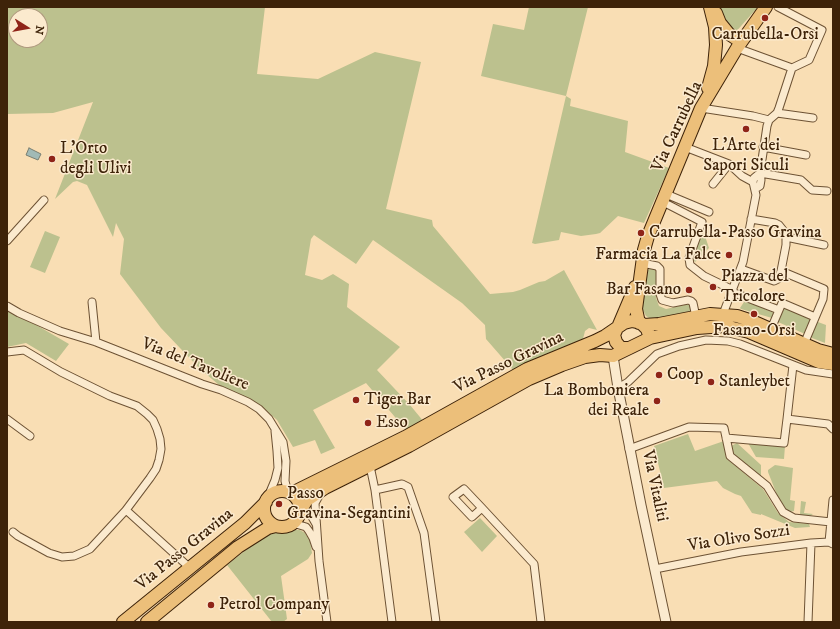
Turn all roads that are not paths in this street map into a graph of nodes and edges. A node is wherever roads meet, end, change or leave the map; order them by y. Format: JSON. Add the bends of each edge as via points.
{"nodes":[{"id":1,"x":712,"y":7,"type":"edge"},
{"id":2,"x":766,"y":7,"type":"edge"},
{"id":3,"x":778,"y":7,"type":"edge"},
{"id":4,"x":739,"y":45,"type":"junction"},
{"id":5,"x":792,"y":68,"type":"junction"},
{"id":6,"x":701,"y":108,"type":"junction"},
{"id":7,"x":777,"y":113,"type":"junction"},
{"id":8,"x":813,"y":118,"type":"dead end"},
{"id":9,"x":768,"y":120,"type":"junction"},
{"id":10,"x":685,"y":147,"type":"junction"},
{"id":11,"x":763,"y":147,"type":"junction"},
{"id":12,"x":806,"y":155,"type":"dead end"},
{"id":13,"x":729,"y":164,"type":"junction"},
{"id":14,"x":760,"y":173,"type":"junction"},
{"id":15,"x":714,"y":184,"type":"dead end"},
{"id":16,"x":754,"y":185,"type":"junction"},
{"id":17,"x":827,"y":191,"type":"dead end"},
{"id":18,"x":664,"y":198,"type":"junction"},
{"id":19,"x":44,"y":200,"type":"dead end"},
{"id":20,"x":709,"y":212,"type":"dead end"},
{"id":21,"x":752,"y":219,"type":"junction"},
{"id":22,"x":786,"y":237,"type":"junction"},
{"id":23,"x":7,"y":241,"type":"edge"},
{"id":24,"x":824,"y":245,"type":"dead end"},
{"id":25,"x":641,"y":267,"type":"junction"},
{"id":26,"x":741,"y":269,"type":"junction"},
{"id":27,"x":781,"y":271,"type":"junction"},
{"id":28,"x":732,"y":291,"type":"junction"},
{"id":29,"x":92,"y":302,"type":"dead end"},
{"id":30,"x":7,"y":306,"type":"edge"},
{"id":31,"x":624,"y":310,"type":"junction"},
{"id":32,"x":779,"y":310,"type":"junction"},
{"id":33,"x":723,"y":314,"type":"junction"},
{"id":34,"x":815,"y":317,"type":"junction"},
{"id":35,"x":697,"y":322,"type":"junction"},
{"id":36,"x":641,"y":324,"type":"junction"},
{"id":37,"x":617,"y":328,"type":"junction"},
{"id":38,"x":771,"y":329,"type":"junction"},
{"id":39,"x":650,"y":338,"type":"junction"},
{"id":40,"x":706,"y":340,"type":"junction"},
{"id":41,"x":595,"y":341,"type":"junction"},
{"id":42,"x":96,"y":342,"type":"junction"},
{"id":43,"x":804,"y":344,"type":"junction"},
{"id":44,"x":629,"y":348,"type":"junction"},
{"id":45,"x":7,"y":352,"type":"edge"},
{"id":46,"x":833,"y":354,"type":"edge"},
{"id":47,"x":613,"y":356,"type":"junction"},
{"id":48,"x":833,"y":364,"type":"edge"},
{"id":49,"x":793,"y":365,"type":"junction"},
{"id":50,"x":833,"y":374,"type":"edge"},
{"id":51,"x":618,"y":388,"type":"junction"},
{"id":52,"x":7,"y":419,"type":"edge"},
{"id":53,"x":787,"y":419,"type":"junction"},
{"id":54,"x":274,"y":428,"type":"junction"},
{"id":55,"x":833,"y":429,"type":"edge"},
{"id":56,"x":30,"y":436,"type":"dead end"},
{"id":57,"x":726,"y":438,"type":"junction"},
{"id":58,"x":629,"y":449,"type":"junction"},
{"id":59,"x":370,"y":466,"type":"junction"},
{"id":60,"x":325,"y":488,"type":"junction"},
{"id":61,"x":375,"y":490,"type":"junction"},
{"id":62,"x":289,"y":493,"type":"junction"},
{"id":63,"x":266,"y":500,"type":"junction"},
{"id":64,"x":833,"y":500,"type":"edge"},
{"id":65,"x":300,"y":508,"type":"junction"},
{"id":66,"x":482,"y":508,"type":"dead end"},
{"id":67,"x":126,"y":510,"type":"junction"},
{"id":68,"x":831,"y":522,"type":"junction"},
{"id":69,"x":290,"y":525,"type":"junction"},
{"id":70,"x":276,"y":526,"type":"junction"},
{"id":71,"x":318,"y":530,"type":"junction"},
{"id":72,"x":13,"y":532,"type":"dead end"},
{"id":73,"x":811,"y":543,"type":"junction"},
{"id":74,"x":831,"y":543,"type":"edge"},
{"id":75,"x":319,"y":561,"type":"junction"},
{"id":76,"x":190,"y":568,"type":"junction"},
{"id":77,"x":655,"y":569,"type":"junction"},
{"id":78,"x":123,"y":622,"type":"edge"},
{"id":79,"x":147,"y":622,"type":"edge"},
{"id":80,"x":327,"y":622,"type":"edge"},
{"id":81,"x":392,"y":622,"type":"edge"},
{"id":82,"x":436,"y":622,"type":"edge"},
{"id":83,"x":541,"y":622,"type":"edge"},
{"id":84,"x":666,"y":622,"type":"edge"},
{"id":85,"x":808,"y":622,"type":"edge"}],
"edges":[{"from":1,"to":4,"type":"main road","via":[[724,30]]},
{"from":1,"to":6,"type":"main road","via":[[716,36],[715,59]]},
{"from":2,"to":4,"type":"main road","name":"Via Carrubella"},
{"from":3,"to":5,"type":"street","via":[[822,30],[809,60]]},
{"from":4,"to":5,"type":"street"},
{"from":4,"to":6,"type":"main road","name":"Via Carrubella"},
{"from":5,"to":7,"type":"street"},
{"from":6,"to":9,"type":"street"},
{"from":6,"to":10,"type":"main road","name":"Via Carrubella"},
{"from":7,"to":8,"type":"street"},
{"from":7,"to":9,"type":"street"},
{"from":9,"to":11,"type":"street"},
{"from":10,"to":13,"type":"street"},
{"from":10,"to":18,"type":"main road","name":"Via Carrubella"},
{"from":11,"to":12,"type":"street"},
{"from":11,"to":14,"type":"street"},
{"from":13,"to":15,"type":"street"},
{"from":13,"to":16,"type":"street"},
{"from":14,"to":16,"type":"street","via":[[754,178]]},
{"from":14,"to":17,"type":"street","via":[[802,180],[812,190]]},
{"from":16,"to":21,"type":"street","via":[[756,195]]},
{"from":18,"to":20,"type":"street"},
{"from":18,"to":25,"type":"main road","name":"Via Carrubella","via":[[648,236]]},
{"from":18,"to":28,"type":"street","via":[[702,222],[689,258],[690,265]]},
{"from":19,"to":23,"type":"street"},
{"from":21,"to":22,"type":"street","via":[[779,225]]},
{"from":21,"to":26,"type":"street"},
{"from":22,"to":24,"type":"street"},
{"from":22,"to":27,"type":"street"},
{"from":25,"to":31,"type":"main road"},
{"from":25,"to":35,"type":"street","via":[[657,266],[660,270],[662,300],[673,304],[691,301]]},
{"from":25,"to":36,"type":"main road","via":[[636,309]]},
{"from":26,"to":27,"type":"street","via":[[774,281],[778,279]]},
{"from":26,"to":28,"type":"street"},
{"from":27,"to":34,"type":"street","via":[[824,289],[823,299]]},
{"from":28,"to":32,"type":"street"},
{"from":28,"to":33,"type":"street"},
{"from":29,"to":42,"type":"street"},
{"from":30,"to":42,"type":"street","name":"Via del Tavoliere","via":[[60,331]]},
{"from":31,"to":37,"type":"main road"},
{"from":31,"to":41,"type":"main road"},
{"from":32,"to":34,"type":"street","via":[[782,303]]},
{"from":32,"to":38,"type":"street"},
{"from":33,"to":35,"type":"main road","via":[[710,314]]},
{"from":33,"to":38,"type":"main road","via":[[744,318]]},
{"from":34,"to":43,"type":"street"},
{"from":35,"to":36,"type":"main road"},
{"from":35,"to":39,"type":"main road"},
{"from":35,"to":40,"type":"street"},
{"from":35,"to":48,"type":"main road","via":[[741,329],[814,360]]},
{"from":36,"to":37,"type":"main road","via":[[628,322]]},
{"from":36,"to":39,"type":"main road","via":[[647,329]]},
{"from":37,"to":41,"type":"main road","name":"Via Passo Gravina"},
{"from":37,"to":44,"type":"main road","via":[[614,335],[616,342],[621,348]]},
{"from":38,"to":43,"type":"main road"},
{"from":39,"to":44,"type":"main road"},
{"from":40,"to":49,"type":"street","via":[[740,344]]},
{"from":40,"to":51,"type":"street","via":[[657,354],[628,382]]},
{"from":41,"to":62,"type":"main road","name":"Via Passo Gravina","via":[[527,369],[405,437]]},
{"from":42,"to":54,"type":"street","name":"Via del Tavoliere","via":[[248,402],[265,414]]},
{"from":43,"to":46,"type":"main road"},
{"from":44,"to":47,"type":"main road","name":"Via Passo Gravina"},
{"from":45,"to":67,"type":"street","via":[[24,350],[60,372],[137,406],[153,420],[160,439],[159,460],[156,469]]},
{"from":47,"to":51,"type":"street","name":"Via Vitaliti"},
{"from":47,"to":59,"type":"main road","name":"Via Passo Gravina","via":[[585,357],[562,364],[529,379]]},
{"from":49,"to":50,"type":"street","via":[[814,372]]},
{"from":49,"to":53,"type":"street"},
{"from":51,"to":58,"type":"street","name":"Via Vitaliti"},
{"from":52,"to":56,"type":"street"},
{"from":53,"to":55,"type":"street","via":[[828,424]]},
{"from":53,"to":57,"type":"street","via":[[784,443]]},
{"from":54,"to":62,"type":"street","via":[[285,450],[285,481]]},
{"from":54,"to":63,"type":"street","via":[[278,468]]},
{"from":57,"to":58,"type":"street","via":[[724,428],[689,427]]},
{"from":57,"to":68,"type":"street","via":[[730,456],[767,486],[786,515],[805,520]]},
{"from":58,"to":77,"type":"street","name":"Via Vitaliti"},
{"from":59,"to":60,"type":"main road","name":"Via Passo Gravina"},
{"from":59,"to":61,"type":"street"},
{"from":60,"to":65,"type":"main road","name":"Via Passo Gravina"},
{"from":60,"to":71,"type":"street","via":[[315,503]]},
{"from":61,"to":81,"type":"street"},
{"from":61,"to":82,"type":"street","via":[[402,484],[408,487],[424,532]]},
{"from":62,"to":63,"type":"main road","via":[[278,492]]},
{"from":62,"to":65,"type":"main road","via":[[296,498]]},
{"from":63,"to":70,"type":"main road","via":[[266,518]]},
{"from":63,"to":76,"type":"main road","name":"Via Passo Gravina","via":[[253,516]]},
{"from":64,"to":68,"type":"street"},
{"from":65,"to":69,"type":"main road","via":[[296,519]]},
{"from":65,"to":71,"type":"street","via":[[312,516]]},
{"from":66,"to":83,"type":"street","via":[[534,564]]},
{"from":67,"to":72,"type":"street","via":[[90,549],[74,556],[62,557],[49,553]]},
{"from":67,"to":76,"type":"street"},
{"from":68,"to":74,"type":"street"},
{"from":69,"to":70,"type":"main road"},
{"from":69,"to":75,"type":"street","via":[[302,526],[309,531]]},
{"from":70,"to":79,"type":"main road","name":"Via Passo Gravina","via":[[268,528],[238,547]]},
{"from":71,"to":75,"type":"street"},
{"from":73,"to":74,"type":"street","name":"Via Olivo Sozzi"},
{"from":73,"to":77,"type":"street","name":"Via Olivo Sozzi","via":[[741,552]]},
{"from":73,"to":85,"type":"street"},
{"from":75,"to":80,"type":"street"},
{"from":76,"to":78,"type":"main road","name":"Via Passo Gravina"},
{"from":77,"to":84,"type":"street","name":"Via Vitaliti"}]}
